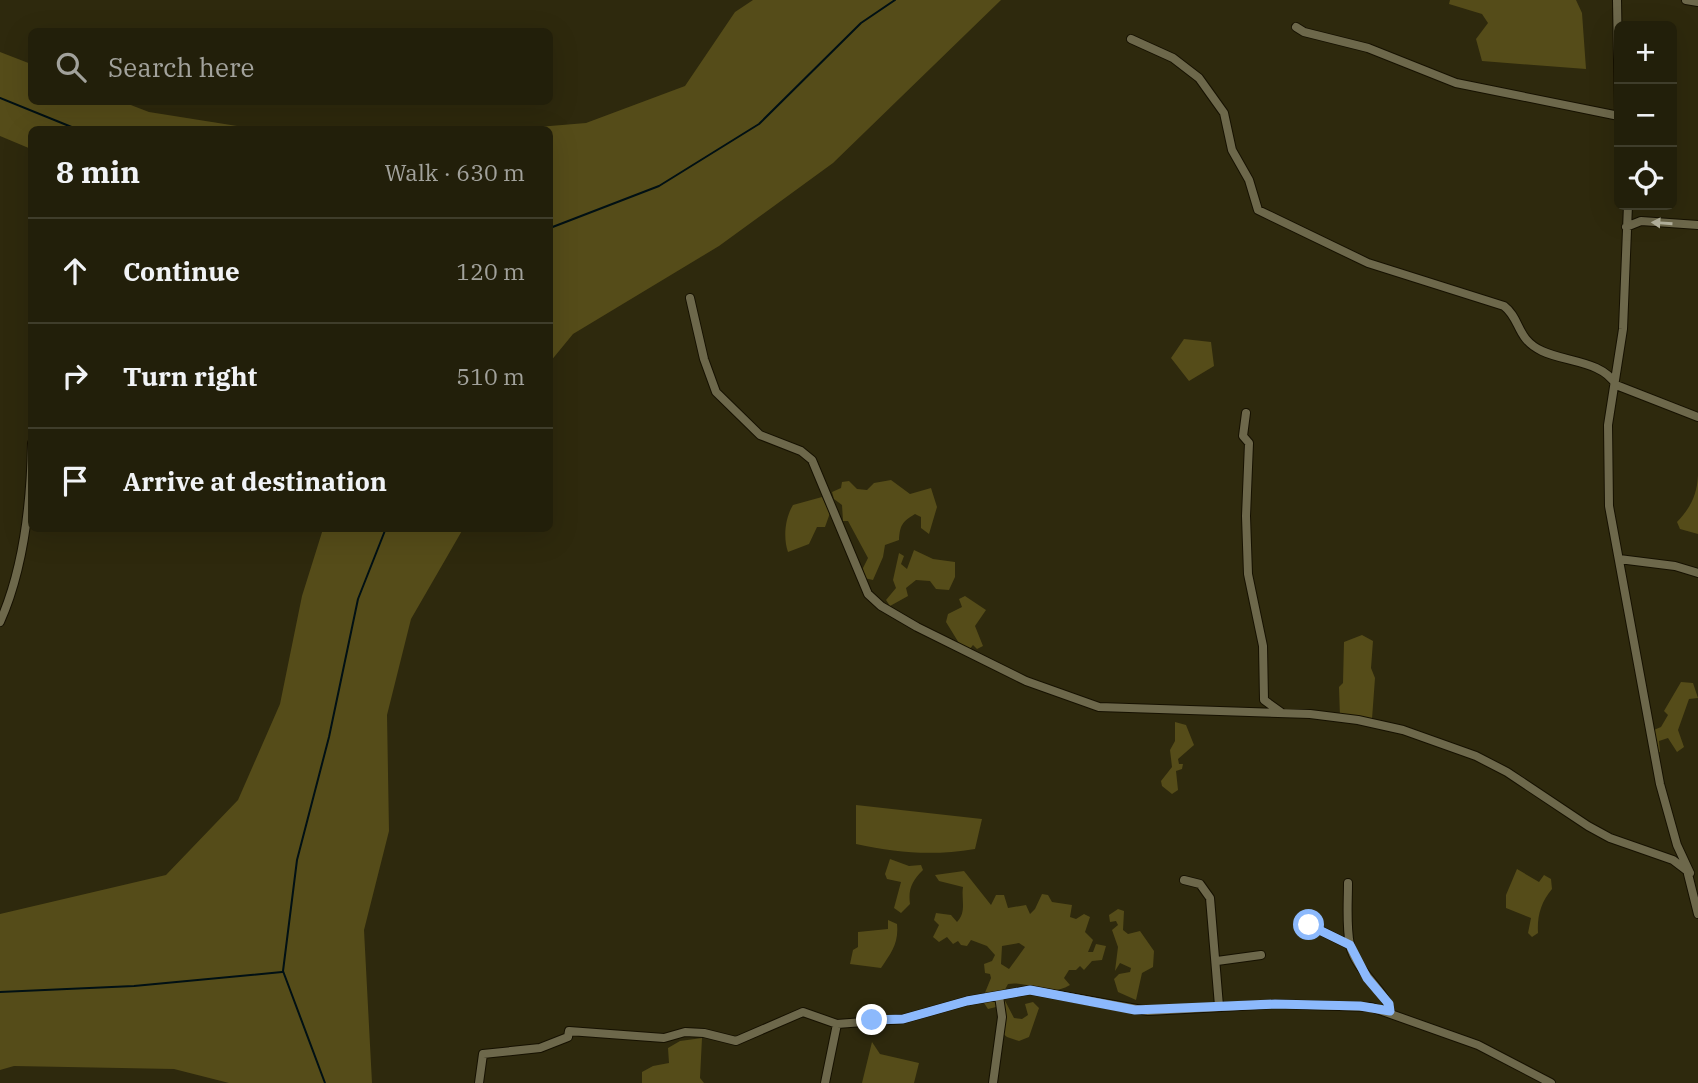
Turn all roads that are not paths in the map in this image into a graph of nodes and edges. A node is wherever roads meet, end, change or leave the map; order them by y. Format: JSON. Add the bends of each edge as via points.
{"nodes":[{"id":1,"x":1617,"y":0,"type":"edge"},
{"id":2,"x":1686,"y":0,"type":"edge"},
{"id":3,"x":1698,"y":2,"type":"edge"},
{"id":4,"x":1296,"y":26,"type":"dead end"},
{"id":5,"x":1131,"y":39,"type":"dead end"},
{"id":6,"x":1618,"y":84,"type":"edge"},
{"id":7,"x":1614,"y":117,"type":"edge"},
{"id":8,"x":1628,"y":210,"type":"edge"},
{"id":9,"x":1698,"y":225,"type":"edge"},
{"id":10,"x":1626,"y":227,"type":"junction"},
{"id":11,"x":690,"y":298,"type":"dead end"},
{"id":12,"x":1616,"y":385,"type":"junction"},
{"id":13,"x":1246,"y":413,"type":"dead end"},
{"id":14,"x":1698,"y":417,"type":"edge"},
{"id":15,"x":28,"y":510,"type":"edge"},
{"id":16,"x":1619,"y":559,"type":"junction"},
{"id":17,"x":1698,"y":573,"type":"edge"},
{"id":18,"x":0,"y":622,"type":"edge"},
{"id":19,"x":1282,"y":713,"type":"junction"},
{"id":20,"x":1690,"y":873,"type":"junction"},
{"id":21,"x":1184,"y":880,"type":"dead end"},
{"id":22,"x":1348,"y":883,"type":"dead end"},
{"id":23,"x":1698,"y":914,"type":"edge"},
{"id":24,"x":1309,"y":925,"type":"dead end"},
{"id":25,"x":1350,"y":945,"type":"junction"},
{"id":26,"x":1261,"y":955,"type":"dead end"},
{"id":27,"x":1217,"y":961,"type":"junction"},
{"id":28,"x":999,"y":996,"type":"junction"},
{"id":29,"x":1219,"y":1006,"type":"junction"},
{"id":30,"x":1390,"y":1011,"type":"junction"},
{"id":31,"x":837,"y":1024,"type":"junction"},
{"id":32,"x":479,"y":1083,"type":"edge"},
{"id":33,"x":825,"y":1083,"type":"edge"},
{"id":34,"x":993,"y":1083,"type":"edge"},
{"id":35,"x":1551,"y":1083,"type":"edge"}],
"edges":[{"from":1,"to":6,"type":"street"},
{"from":2,"to":3,"type":"street"},
{"from":4,"to":7,"type":"street","via":[[1368,48],[1439,79]]},
{"from":5,"to":12,"type":"street","via":[[1172,58],[1206,87],[1224,113],[1232,150],[1250,180],[1257,209],[1368,262],[1504,306],[1517,329],[1536,348],[1606,372]]},
{"from":8,"to":10,"type":"street"},
{"from":9,"to":10,"type":"street","one_way":true,"via":[[1641,221]]},
{"from":10,"to":12,"type":"street","via":[[1627,274]]},
{"from":11,"to":19,"type":"street","via":[[716,392],[760,435],[812,460],[862,583],[881,606],[1026,681],[1086,704]]},
{"from":12,"to":14,"type":"street"},
{"from":12,"to":16,"type":"street","via":[[1608,437],[1609,506]]},
{"from":13,"to":19,"type":"street","via":[[1248,574],[1263,646],[1264,700]]},
{"from":15,"to":18,"type":"street","via":[[15,577]]},
{"from":16,"to":17,"type":"street"},
{"from":16,"to":20,"type":"street","via":[[1660,784]]},
{"from":19,"to":20,"type":"street","via":[[1358,720],[1445,742],[1507,772],[1610,838],[1673,860]]},
{"from":20,"to":23,"type":"street"},
{"from":21,"to":27,"type":"street","via":[[1200,884],[1210,898]]},
{"from":22,"to":25,"type":"street"},
{"from":24,"to":25,"type":"street"},
{"from":25,"to":30,"type":"street"},
{"from":26,"to":27,"type":"street"},
{"from":27,"to":29,"type":"street"},
{"from":28,"to":29,"type":"street","via":[[1030,990],[1148,1011]]},
{"from":28,"to":31,"type":"street","via":[[903,1019]]},
{"from":28,"to":34,"type":"street","via":[[1002,1017]]},
{"from":29,"to":30,"type":"street","via":[[1360,1006]]},
{"from":30,"to":35,"type":"street","via":[[1482,1047]]},
{"from":31,"to":32,"type":"street","via":[[803,1012],[736,1041],[704,1033],[664,1038],[569,1031],[568,1037],[540,1048],[483,1054]]},
{"from":31,"to":33,"type":"street"}]}
